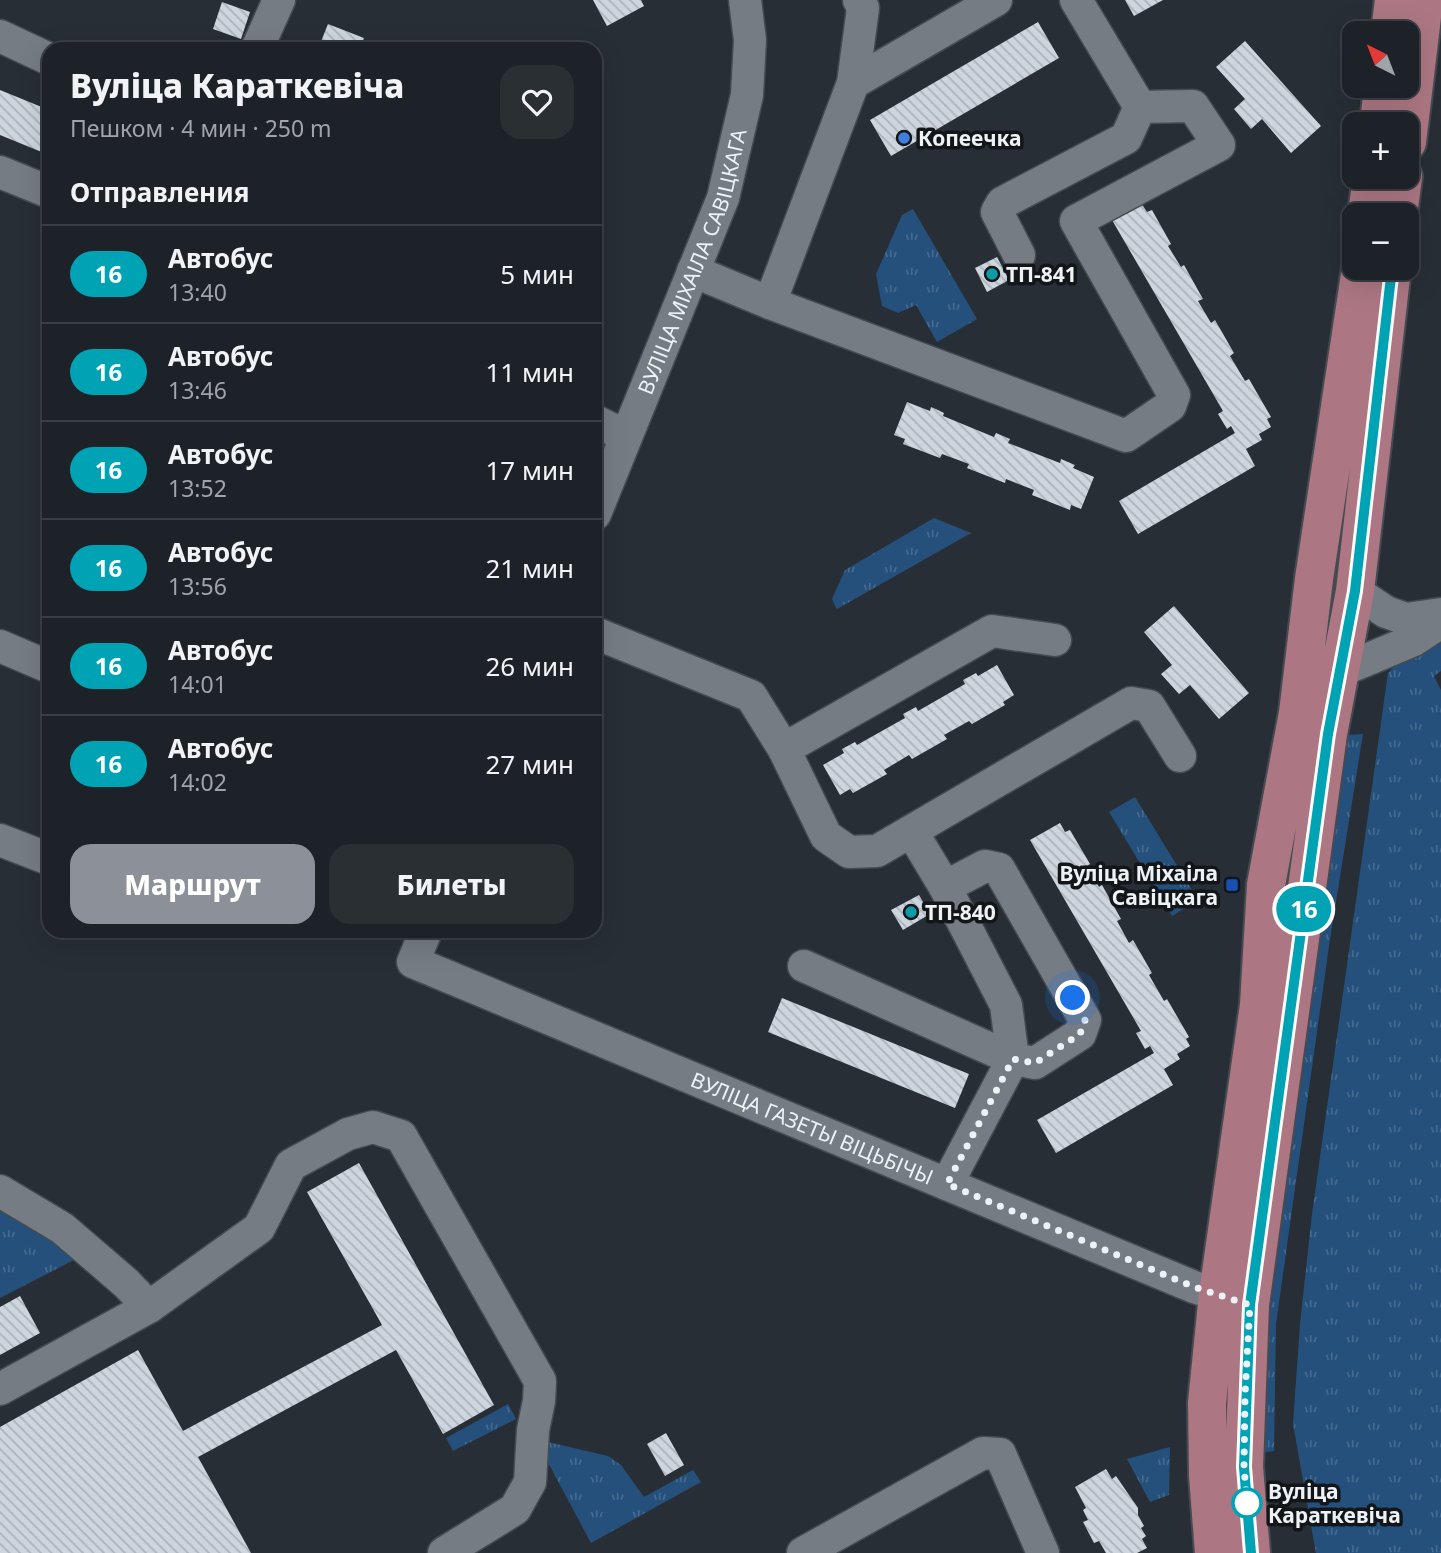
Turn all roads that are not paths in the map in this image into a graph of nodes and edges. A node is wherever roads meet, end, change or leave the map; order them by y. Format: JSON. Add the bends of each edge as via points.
{"nodes":[{"id":1,"x":279,"y":0,"type":"edge"},
{"id":2,"x":746,"y":0,"type":"edge"},
{"id":3,"x":996,"y":0,"type":"edge"},
{"id":4,"x":1076,"y":0,"type":"edge"},
{"id":5,"x":1394,"y":0,"type":"edge"},
{"id":6,"x":1424,"y":0,"type":"edge"},
{"id":7,"x":866,"y":3,"type":"edge"},
{"id":8,"x":1391,"y":21,"type":"edge"},
{"id":9,"x":0,"y":36,"type":"edge"},
{"id":10,"x":260,"y":42,"type":"edge"},
{"id":11,"x":42,"y":56,"type":"edge"},
{"id":12,"x":853,"y":83,"type":"junction"},
{"id":13,"x":1140,"y":107,"type":"junction"},
{"id":14,"x":1411,"y":112,"type":"edge"},
{"id":15,"x":0,"y":172,"type":"edge"},
{"id":16,"x":42,"y":189,"type":"edge"},
{"id":17,"x":1019,"y":256,"type":"dead end"},
{"id":18,"x":693,"y":271,"type":"junction"},
{"id":19,"x":1359,"y":280,"type":"edge"},
{"id":20,"x":1391,"y":280,"type":"edge"},
{"id":21,"x":770,"y":303,"type":"junction"},
{"id":22,"x":602,"y":424,"type":"edge"},
{"id":23,"x":625,"y":436,"type":"junction"},
{"id":24,"x":602,"y":496,"type":"edge"},
{"id":25,"x":1355,"y":591,"type":"junction"},
{"id":26,"x":1441,"y":614,"type":"edge"},
{"id":27,"x":1406,"y":619,"type":"junction"},
{"id":28,"x":1441,"y":622,"type":"edge"},
{"id":29,"x":1308,"y":633,"type":"junction"},
{"id":30,"x":602,"y":635,"type":"edge"},
{"id":31,"x":1055,"y":640,"type":"dead end"},
{"id":32,"x":0,"y":646,"type":"edge"},
{"id":33,"x":1343,"y":653,"type":"junction"},
{"id":34,"x":42,"y":664,"type":"edge"},
{"id":35,"x":783,"y":749,"type":"junction"},
{"id":36,"x":1180,"y":755,"type":"dead end"},
{"id":37,"x":912,"y":832,"type":"junction"},
{"id":38,"x":0,"y":840,"type":"edge"},
{"id":39,"x":42,"y":856,"type":"edge"},
{"id":40,"x":945,"y":887,"type":"junction"},
{"id":41,"x":423,"y":938,"type":"edge"},
{"id":42,"x":804,"y":966,"type":"dead end"},
{"id":43,"x":1013,"y":1059,"type":"junction"},
{"id":44,"x":947,"y":1184,"type":"junction"},
{"id":45,"x":0,"y":1191,"type":"edge"},
{"id":46,"x":1234,"y":1299,"type":"junction"},
{"id":47,"x":149,"y":1307,"type":"junction"},
{"id":48,"x":0,"y":1389,"type":"edge"},
{"id":49,"x":444,"y":1553,"type":"edge"},
{"id":50,"x":803,"y":1553,"type":"edge"},
{"id":51,"x":1043,"y":1553,"type":"edge"},
{"id":52,"x":1214,"y":1553,"type":"edge"},
{"id":53,"x":1251,"y":1553,"type":"edge"}],
"edges":[{"from":1,"to":10,"type":"street"},
{"from":2,"to":18,"type":"street","name":"ВУЛІЦА МІХАІЛА САВІЦКАГА","via":[[750,40],[747,95],[723,198]]},
{"from":3,"to":12,"type":"street"},
{"from":4,"to":13,"type":"street"},
{"from":5,"to":8,"type":"main road"},
{"from":6,"to":14,"type":"main road"},
{"from":7,"to":12,"type":"street"},
{"from":9,"to":11,"type":"street"},
{"from":12,"to":21,"type":"street"},
{"from":13,"to":17,"type":"street","via":[[1126,138],[1002,203],[997,212]]},
{"from":13,"to":21,"type":"street","via":[[1193,106],[1219,145],[1076,221],[1174,395],[1170,407],[1126,436]]},
{"from":15,"to":16,"type":"street"},
{"from":18,"to":21,"type":"street"},
{"from":18,"to":23,"type":"street","name":"ВУЛІЦА МІХАІЛА САВІЦКАГА"},
{"from":19,"to":29,"type":"main road"},
{"from":20,"to":25,"type":"main road"},
{"from":22,"to":23,"type":"street"},
{"from":23,"to":24,"type":"street","name":"ВУЛІЦА МІХАІЛА САВІЦКАГА"},
{"from":25,"to":27,"type":"street"},
{"from":25,"to":33,"type":"main road"},
{"from":26,"to":27,"type":"street"},
{"from":27,"to":33,"type":"street"},
{"from":28,"to":33,"type":"street","via":[[1381,654]]},
{"from":29,"to":33,"type":"main road"},
{"from":29,"to":46,"type":"main road","via":[[1266,885]]},
{"from":30,"to":35,"type":"street","via":[[751,696]]},
{"from":31,"to":35,"type":"street","via":[[992,631]]},
{"from":32,"to":34,"type":"street"},
{"from":33,"to":46,"type":"main road"},
{"from":35,"to":37,"type":"street","via":[[826,836],[849,852],[877,851]]},
{"from":36,"to":37,"type":"street","via":[[1149,706],[1131,703]]},
{"from":37,"to":40,"type":"street"},
{"from":38,"to":39,"type":"street"},
{"from":40,"to":43,"type":"street","via":[[1006,1005]]},
{"from":40,"to":43,"type":"street","via":[[985,866],[999,869],[1085,1020],[1080,1034],[1035,1063]]},
{"from":41,"to":44,"type":"street","name":"ВУЛІЦА ГАЗЕТЫ ВІЦЬБІЧЫ","via":[[413,962]]},
{"from":42,"to":43,"type":"street"},
{"from":43,"to":44,"type":"street"},
{"from":44,"to":46,"type":"street","name":"ВУЛІЦА ГАЗЕТЫ ВІЦЬБІЧЫ","via":[[1194,1287]]},
{"from":45,"to":47,"type":"street","via":[[62,1228]]},
{"from":46,"to":52,"type":"main road","via":[[1207,1403]]},
{"from":46,"to":53,"type":"main road"},
{"from":47,"to":48,"type":"street"},
{"from":47,"to":49,"type":"street","via":[[259,1228],[291,1165],[348,1134],[373,1127],[401,1136],[540,1381],[530,1482],[515,1510]]},
{"from":50,"to":51,"type":"street","via":[[983,1453],[1000,1454]]}]}
